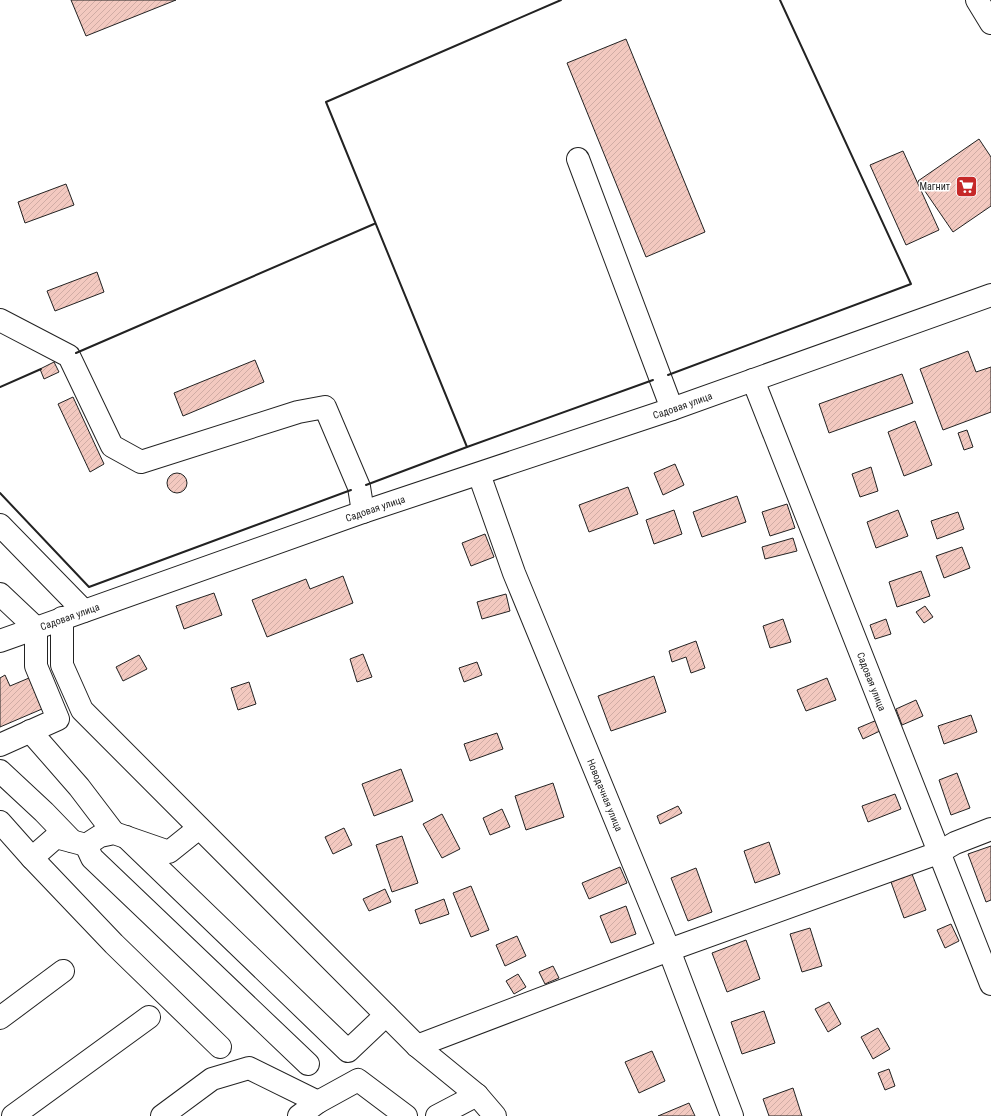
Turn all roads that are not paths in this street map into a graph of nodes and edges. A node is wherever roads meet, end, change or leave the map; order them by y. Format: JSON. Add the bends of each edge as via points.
{"nodes":[{"id":1,"x":977,"y":0,"type":"edge"},
{"id":2,"x":991,"y":23,"type":"edge"},
{"id":3,"x":578,"y":159,"type":"dead end"},
{"id":4,"x":991,"y":295,"type":"edge"},
{"id":5,"x":0,"y":320,"type":"edge"},
{"id":6,"x":753,"y":380,"type":"junction"},
{"id":7,"x":672,"y":409,"type":"junction"},
{"id":8,"x":478,"y":474,"type":"junction"},
{"id":9,"x":363,"y":512,"type":"junction"},
{"id":10,"x":0,"y":525,"type":"edge"},
{"id":11,"x":0,"y":594,"type":"edge"},
{"id":12,"x":84,"y":611,"type":"junction"},
{"id":13,"x":62,"y":618,"type":"junction"},
{"id":14,"x":36,"y":628,"type":"junction"},
{"id":15,"x":0,"y":641,"type":"edge"},
{"id":16,"x":30,"y":731,"type":"junction"},
{"id":17,"x":0,"y":745,"type":"edge"},
{"id":18,"x":0,"y":771,"type":"edge"},
{"id":19,"x":0,"y":822,"type":"edge"},
{"id":20,"x":199,"y":828,"type":"junction"},
{"id":21,"x":991,"y":829,"type":"edge"},
{"id":22,"x":120,"y":835,"type":"junction"},
{"id":23,"x":79,"y":843,"type":"junction"},
{"id":24,"x":938,"y":853,"type":"junction"},
{"id":25,"x":32,"y":858,"type":"junction"},
{"id":26,"x":669,"y":950,"type":"junction"},
{"id":27,"x":63,"y":972,"type":"dead end"},
{"id":28,"x":991,"y":984,"type":"edge"},
{"id":29,"x":386,"y":1015,"type":"junction"},
{"id":30,"x":149,"y":1017,"type":"dead end"},
{"id":31,"x":0,"y":1018,"type":"edge"},
{"id":32,"x":417,"y":1046,"type":"junction"},
{"id":33,"x":220,"y":1047,"type":"dead end"},
{"id":34,"x":308,"y":1064,"type":"dead end"},
{"id":35,"x":477,"y":1095,"type":"junction"},
{"id":36,"x":318,"y":1102,"type":"junction"},
{"id":37,"x":13,"y":1116,"type":"edge"},
{"id":38,"x":162,"y":1116,"type":"edge"},
{"id":39,"x":299,"y":1116,"type":"edge"},
{"id":40,"x":406,"y":1116,"type":"edge"},
{"id":41,"x":437,"y":1116,"type":"edge"},
{"id":42,"x":495,"y":1116,"type":"edge"},
{"id":43,"x":732,"y":1116,"type":"edge"}],
"edges":[{"from":1,"to":2,"type":"street"},
{"from":3,"to":7,"type":"street"},
{"from":4,"to":6,"type":"street","name":"Садовая улица"},
{"from":5,"to":9,"type":"street","via":[[69,356],[112,446],[141,462],[298,412],[325,407],[359,487]]},
{"from":6,"to":7,"type":"street","name":"Садовая улица"},
{"from":6,"to":24,"type":"street","name":"Садовая улица"},
{"from":7,"to":8,"type":"street","name":"Садовая улица"},
{"from":8,"to":9,"type":"street","name":"Садовая улица"},
{"from":8,"to":26,"type":"street","name":"Новодачная улица","via":[[517,580]]},
{"from":9,"to":12,"type":"street","name":"Садовая улица"},
{"from":10,"to":12,"type":"street"},
{"from":11,"to":14,"type":"street"},
{"from":12,"to":13,"type":"street","name":"Садовая улица"},
{"from":13,"to":14,"type":"street","name":"Садовая улица"},
{"from":13,"to":20,"type":"street","via":[[62,665],[82,710]]},
{"from":14,"to":15,"type":"street","name":"Садовая улица"},
{"from":14,"to":16,"type":"street","via":[[36,666],[58,720]]},
{"from":16,"to":17,"type":"street"},
{"from":16,"to":22,"type":"street"},
{"from":18,"to":23,"type":"street"},
{"from":19,"to":25,"type":"street"},
{"from":20,"to":22,"type":"street","via":[[169,852]]},
{"from":20,"to":29,"type":"street"},
{"from":21,"to":24,"type":"street","via":[[955,843]]},
{"from":22,"to":23,"type":"street","via":[[100,836]]},
{"from":22,"to":29,"type":"street","via":[[348,1051]]},
{"from":23,"to":25,"type":"street","via":[[56,837]]},
{"from":23,"to":34,"type":"street"},
{"from":24,"to":26,"type":"street"},
{"from":24,"to":28,"type":"street","name":"Садовая улица"},
{"from":25,"to":33,"type":"street","via":[[114,944]]},
{"from":26,"to":32,"type":"street"},
{"from":26,"to":43,"type":"street","name":"Новодачная улица"},
{"from":27,"to":31,"type":"street"},
{"from":29,"to":32,"type":"street"},
{"from":30,"to":37,"type":"street"},
{"from":32,"to":35,"type":"street"},
{"from":35,"to":41,"type":"street"},
{"from":35,"to":42,"type":"street"},
{"from":36,"to":38,"type":"street","via":[[249,1068],[212,1079]]},
{"from":36,"to":39,"type":"street"},
{"from":36,"to":40,"type":"street","via":[[358,1080]]}]}
